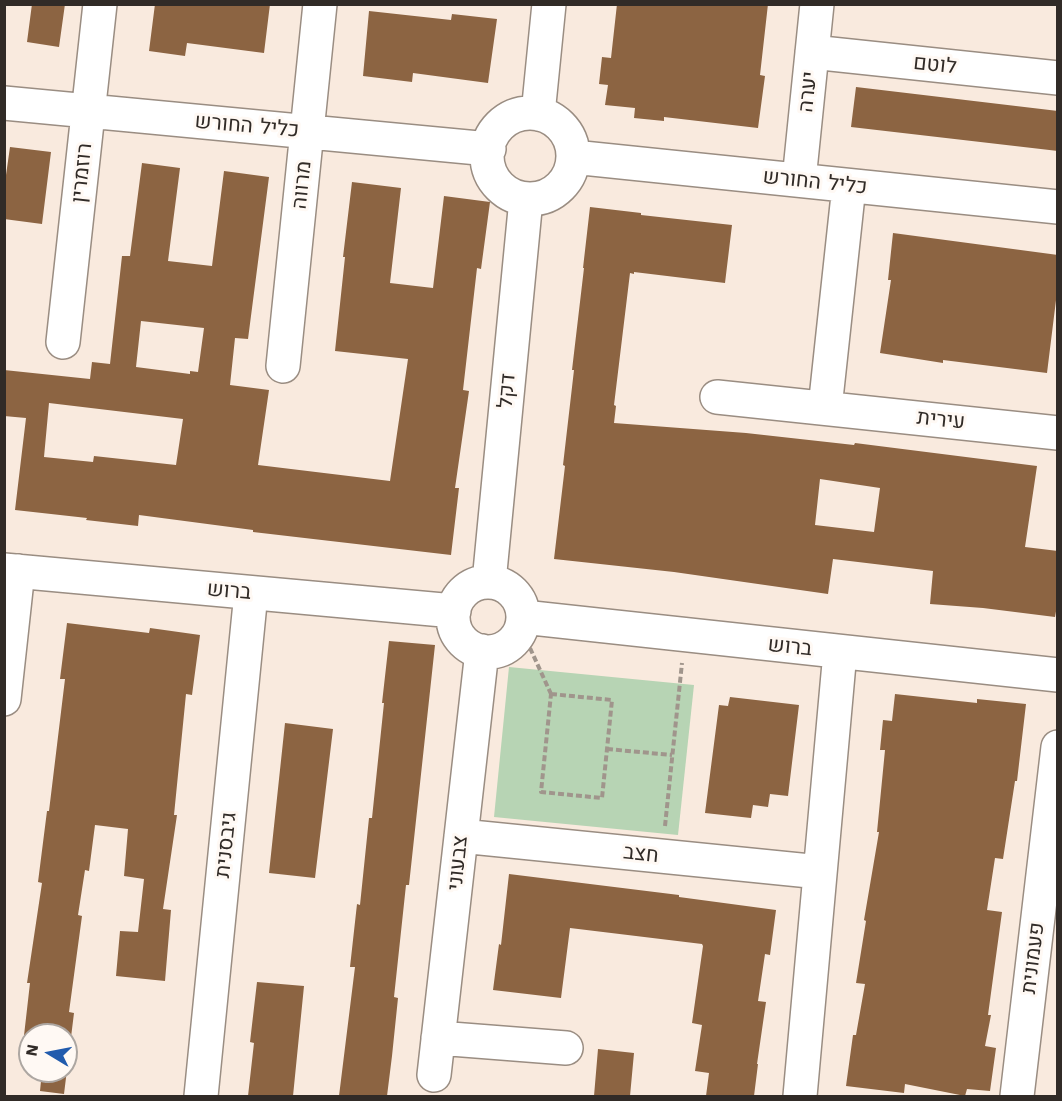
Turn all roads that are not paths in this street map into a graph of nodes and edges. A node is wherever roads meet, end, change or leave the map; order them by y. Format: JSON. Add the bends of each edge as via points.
{"nodes":[{"id":1,"x":100,"y":4,"type":"edge"},
{"id":2,"x":321,"y":4,"type":"edge"},
{"id":3,"x":549,"y":4,"type":"edge"},
{"id":4,"x":817,"y":4,"type":"edge"},
{"id":5,"x":812,"y":52,"type":"junction"},
{"id":6,"x":1058,"y":78,"type":"edge"},
{"id":7,"x":4,"y":103,"type":"edge"},
{"id":8,"x":89,"y":111,"type":"junction"},
{"id":9,"x":538,"y":114,"type":"junction"},
{"id":10,"x":307,"y":132,"type":"junction"},
{"id":11,"x":489,"y":149,"type":"junction"},
{"id":12,"x":573,"y":157,"type":"junction"},
{"id":13,"x":799,"y":180,"type":"junction"},
{"id":14,"x":849,"y":186,"type":"junction"},
{"id":15,"x":526,"y":199,"type":"junction"},
{"id":16,"x":1058,"y":207,"type":"edge"},
{"id":17,"x":63,"y":342,"type":"dead end"},
{"id":18,"x":283,"y":366,"type":"dead end"},
{"id":19,"x":717,"y":397,"type":"dead end"},
{"id":20,"x":825,"y":408,"type":"junction"},
{"id":21,"x":1058,"y":432,"type":"edge"},
{"id":22,"x":11,"y":571,"type":"edge"},
{"id":23,"x":489,"y":582,"type":"junction"},
{"id":24,"x":251,"y":593,"type":"junction"},
{"id":25,"x":454,"y":611,"type":"junction"},
{"id":26,"x":522,"y":622,"type":"junction"},
{"id":27,"x":482,"y":651,"type":"junction"},
{"id":28,"x":840,"y":652,"type":"junction"},
{"id":29,"x":1058,"y":675,"type":"edge"},
{"id":30,"x":4,"y":699,"type":"edge"},
{"id":31,"x":1058,"y":747,"type":"edge"},
{"id":32,"x":461,"y":836,"type":"junction"},
{"id":33,"x":820,"y":872,"type":"junction"},
{"id":34,"x":438,"y":1038,"type":"junction"},
{"id":35,"x":566,"y":1048,"type":"dead end"},
{"id":36,"x":434,"y":1075,"type":"dead end"},
{"id":37,"x":201,"y":1096,"type":"edge"},
{"id":38,"x":800,"y":1096,"type":"edge"},
{"id":39,"x":1017,"y":1096,"type":"edge"}],
"edges":[{"from":1,"to":8,"type":"street","name":"רוזמרין"},
{"from":2,"to":10,"type":"street","name":"מרווה"},
{"from":3,"to":9,"type":"street"},
{"from":4,"to":5,"type":"street","name":"יערה"},
{"from":5,"to":6,"type":"street","name":"לוטם"},
{"from":5,"to":13,"type":"street","name":"יערה"},
{"from":7,"to":8,"type":"street","name":"כליל החורש"},
{"from":8,"to":10,"type":"street","name":"כליל החורש"},
{"from":8,"to":17,"type":"street","name":"רוזמרין"},
{"from":9,"to":11,"type":"street","via":[[518,116],[501,125]]},
{"from":9,"to":12,"type":"street","via":[[561,127],[569,137]]},
{"from":10,"to":11,"type":"street","name":"כליל החורש"},
{"from":10,"to":18,"type":"street","name":"מרווה"},
{"from":11,"to":15,"type":"street","via":[[488,163],[495,181],[510,194]]},
{"from":12,"to":13,"type":"street","name":"כליל החורש"},
{"from":12,"to":15,"type":"street","via":[[568,177],[560,187],[549,195]]},
{"from":13,"to":14,"type":"street","name":"כליל החורש"},
{"from":14,"to":16,"type":"street","name":"כליל החורש"},
{"from":14,"to":20,"type":"street"},
{"from":15,"to":23,"type":"street","name":"דקל"},
{"from":19,"to":20,"type":"street","name":"עירית"},
{"from":20,"to":21,"type":"street","name":"עירית"},
{"from":22,"to":24,"type":"street","name":"ברוש"},
{"from":22,"to":30,"type":"street"},
{"from":23,"to":25,"type":"street","via":[[469,588]]},
{"from":23,"to":26,"type":"street","via":[[505,586],[513,593],[520,602]]},
{"from":24,"to":25,"type":"street","name":"ברוש"},
{"from":24,"to":37,"type":"street","name":"גיבסנית"},
{"from":25,"to":27,"type":"street","via":[[460,637]]},
{"from":26,"to":27,"type":"street","via":[[516,638],[508,645]]},
{"from":26,"to":28,"type":"street","name":"ברוש"},
{"from":27,"to":32,"type":"street","name":"צבעוני"},
{"from":28,"to":29,"type":"street","name":"ברוש"},
{"from":28,"to":33,"type":"street"},
{"from":31,"to":39,"type":"street","name":"פעמונית"},
{"from":32,"to":33,"type":"street","name":"חצב"},
{"from":32,"to":34,"type":"street","name":"צבעוני"},
{"from":33,"to":38,"type":"street"},
{"from":34,"to":35,"type":"street"},
{"from":34,"to":36,"type":"street","name":"צבעוני"}]}
